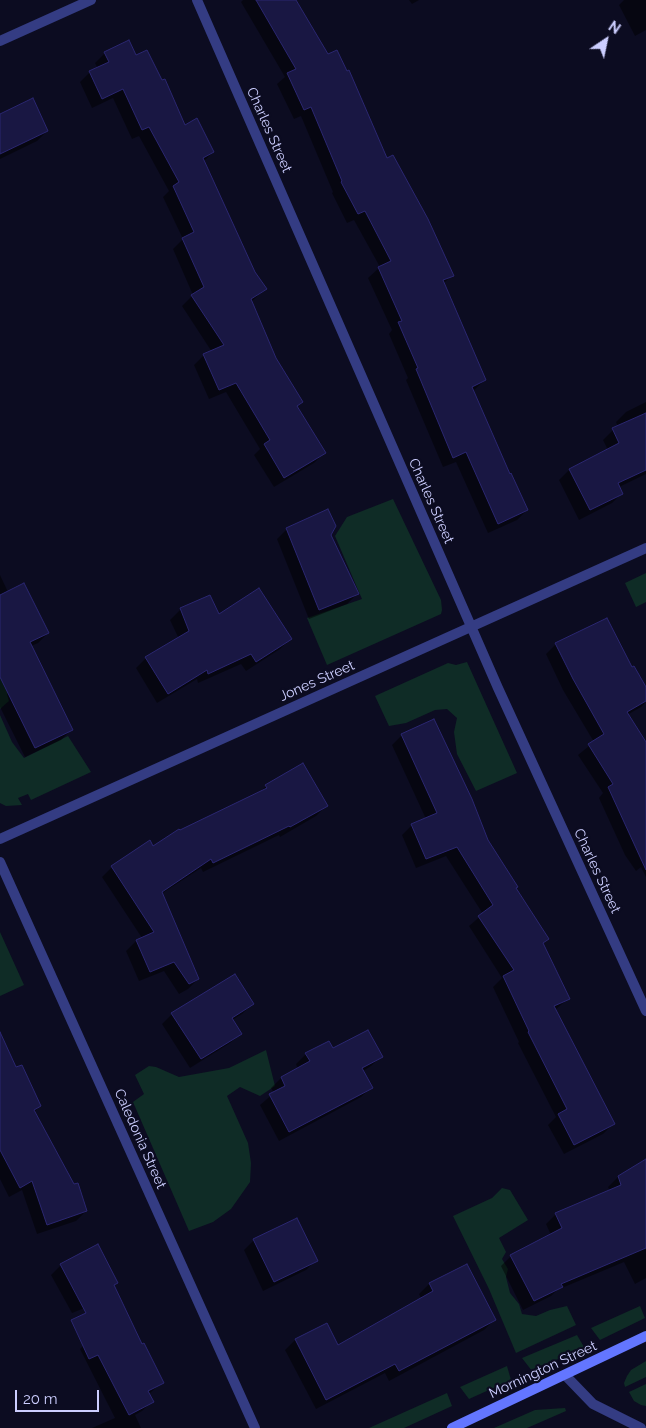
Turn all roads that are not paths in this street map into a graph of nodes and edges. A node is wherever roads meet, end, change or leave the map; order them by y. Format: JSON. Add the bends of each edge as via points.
{"nodes":[{"id":1,"x":91,"y":0,"type":"edge"},
{"id":2,"x":197,"y":0,"type":"edge"},
{"id":3,"x":0,"y":41,"type":"edge"},
{"id":4,"x":646,"y":548,"type":"edge"},
{"id":5,"x":471,"y":627,"type":"junction"},
{"id":6,"x":0,"y":839,"type":"edge"},
{"id":7,"x":0,"y":862,"type":"edge"},
{"id":8,"x":646,"y":1011,"type":"edge"},
{"id":9,"x":646,"y":1336,"type":"edge"},
{"id":10,"x":565,"y":1375,"type":"junction"},
{"id":11,"x":255,"y":1428,"type":"edge"},
{"id":12,"x":452,"y":1428,"type":"edge"},
{"id":13,"x":641,"y":1428,"type":"edge"}],
"edges":[{"from":1,"to":3,"type":"street"},
{"from":2,"to":5,"type":"street","name":"Charles Street"},
{"from":4,"to":5,"type":"street","name":"Jones Street"},
{"from":5,"to":6,"type":"street","name":"Jones Street"},
{"from":5,"to":8,"type":"street","name":"Charles Street"},
{"from":7,"to":11,"type":"street","name":"Caledonia Street"},
{"from":9,"to":10,"type":"street","name":"Mornington Street"},
{"from":10,"to":12,"type":"street","name":"Mornington Street"},
{"from":10,"to":13,"type":"street","via":[[594,1404]]}]}
